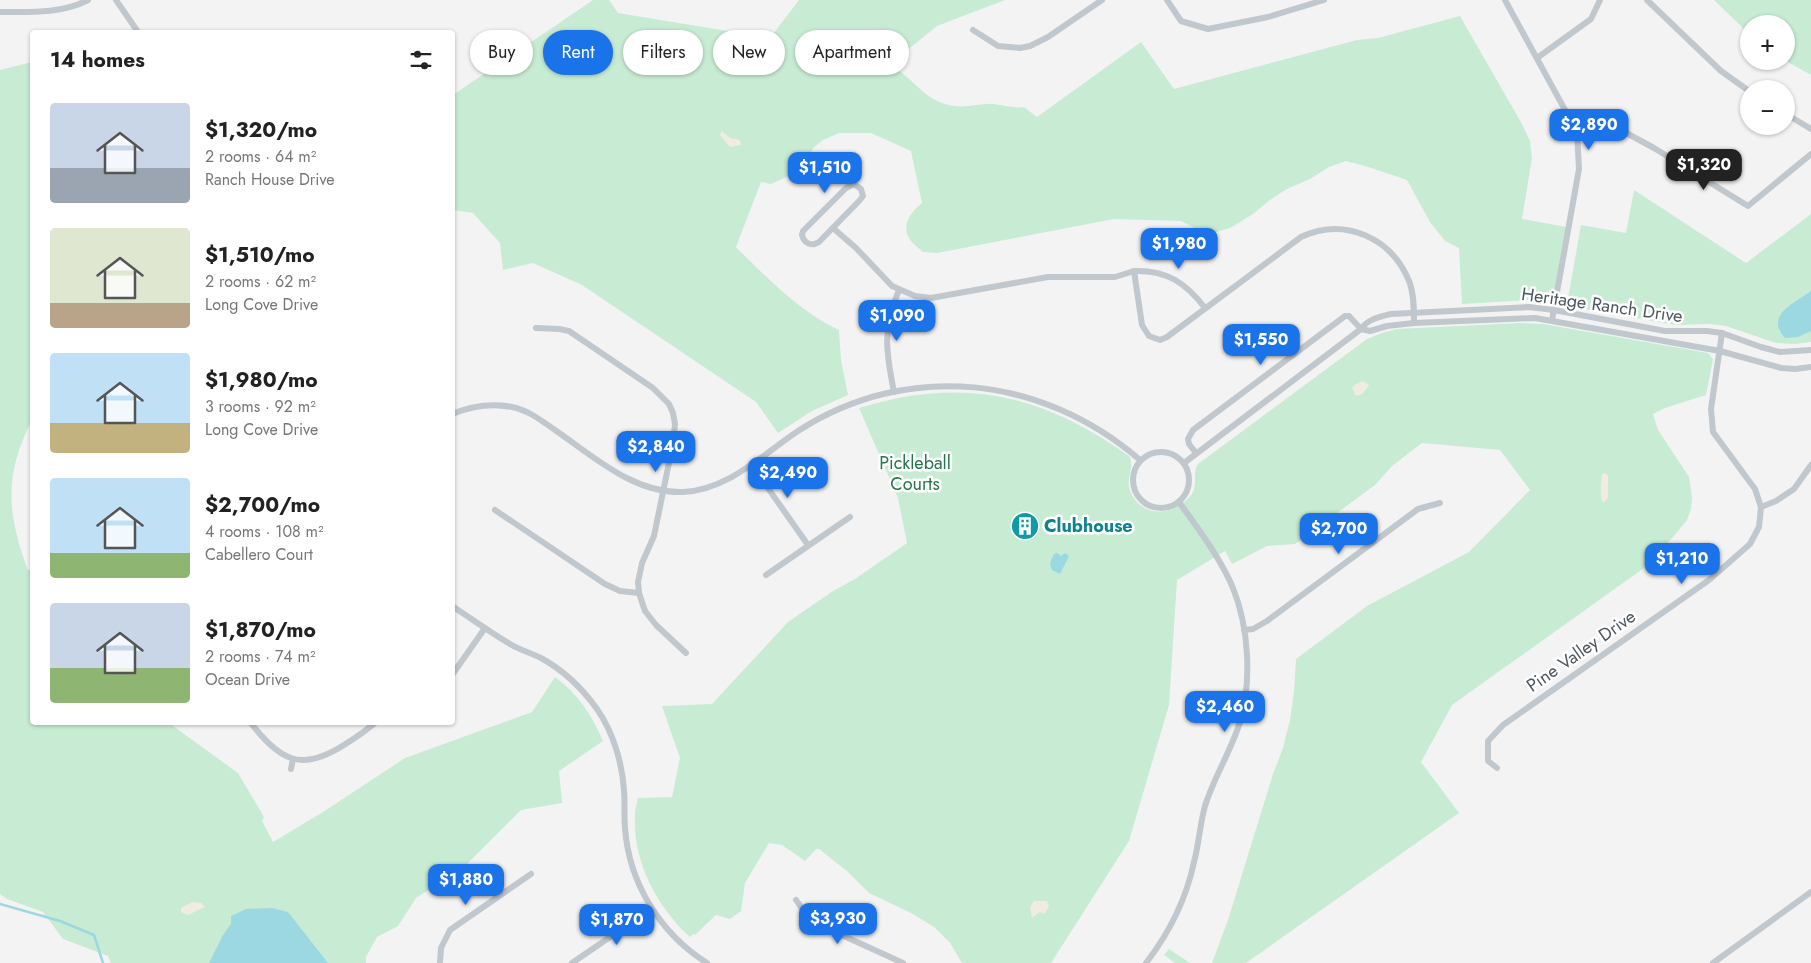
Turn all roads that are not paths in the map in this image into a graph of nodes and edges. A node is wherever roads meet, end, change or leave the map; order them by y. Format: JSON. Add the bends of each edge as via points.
{"nodes":[{"id":1,"x":88,"y":0,"type":"edge"},
{"id":2,"x":116,"y":0,"type":"edge"},
{"id":3,"x":1102,"y":0,"type":"edge"},
{"id":4,"x":1167,"y":0,"type":"edge"},
{"id":5,"x":1324,"y":0,"type":"edge"},
{"id":6,"x":1505,"y":0,"type":"edge"},
{"id":7,"x":1600,"y":0,"type":"edge"},
{"id":8,"x":1647,"y":0,"type":"edge"},
{"id":9,"x":0,"y":12,"type":"edge"},
{"id":10,"x":137,"y":30,"type":"edge"},
{"id":11,"x":973,"y":30,"type":"dead end"},
{"id":12,"x":1536,"y":58,"type":"junction"},
{"id":13,"x":1740,"y":85,"type":"edge"},
{"id":14,"x":1795,"y":119,"type":"edge"},
{"id":15,"x":1811,"y":129,"type":"edge"},
{"id":16,"x":1577,"y":132,"type":"junction"},
{"id":17,"x":1811,"y":154,"type":"edge"},
{"id":18,"x":833,"y":228,"type":"junction"},
{"id":19,"x":1134,"y":271,"type":"junction"},
{"id":20,"x":899,"y":290,"type":"junction"},
{"id":21,"x":1205,"y":308,"type":"junction"},
{"id":22,"x":1554,"y":310,"type":"junction"},
{"id":23,"x":1414,"y":312,"type":"junction"},
{"id":24,"x":1552,"y":320,"type":"junction"},
{"id":25,"x":1414,"y":323,"type":"junction"},
{"id":26,"x":536,"y":328,"type":"dead end"},
{"id":27,"x":1361,"y":329,"type":"junction"},
{"id":28,"x":1722,"y":333,"type":"junction"},
{"id":29,"x":1811,"y":350,"type":"edge"},
{"id":30,"x":1720,"y":351,"type":"junction"},
{"id":31,"x":1811,"y":366,"type":"edge"},
{"id":32,"x":894,"y":392,"type":"junction"},
{"id":33,"x":455,"y":413,"type":"edge"},
{"id":34,"x":1196,"y":453,"type":"junction"},
{"id":35,"x":1140,"y":460,"type":"junction"},
{"id":36,"x":1184,"y":463,"type":"junction"},
{"id":37,"x":751,"y":464,"type":"junction"},
{"id":38,"x":1811,"y":465,"type":"edge"},
{"id":39,"x":663,"y":492,"type":"junction"},
{"id":40,"x":1178,"y":502,"type":"junction"},
{"id":41,"x":1440,"y":503,"type":"dead end"},
{"id":42,"x":1761,"y":507,"type":"junction"},
{"id":43,"x":495,"y":510,"type":"dead end"},
{"id":44,"x":850,"y":516,"type":"dead end"},
{"id":45,"x":808,"y":545,"type":"junction"},
{"id":46,"x":766,"y":575,"type":"dead end"},
{"id":47,"x":639,"y":593,"type":"junction"},
{"id":48,"x":455,"y":608,"type":"edge"},
{"id":49,"x":485,"y":628,"type":"junction"},
{"id":50,"x":1244,"y":630,"type":"junction"},
{"id":51,"x":686,"y":653,"type":"dead end"},
{"id":52,"x":455,"y":671,"type":"edge"},
{"id":53,"x":253,"y":725,"type":"edge"},
{"id":54,"x":372,"y":725,"type":"edge"},
{"id":55,"x":293,"y":759,"type":"junction"},
{"id":56,"x":1497,"y":768,"type":"dead end"},
{"id":57,"x":291,"y":769,"type":"dead end"},
{"id":58,"x":531,"y":874,"type":"dead end"},
{"id":59,"x":1811,"y":892,"type":"edge"},
{"id":60,"x":796,"y":900,"type":"dead end"},
{"id":61,"x":651,"y":909,"type":"junction"},
{"id":62,"x":576,"y":962,"type":"edge"},
{"id":63,"x":440,"y":963,"type":"edge"},
{"id":64,"x":707,"y":963,"type":"edge"},
{"id":65,"x":903,"y":963,"type":"edge"},
{"id":66,"x":1146,"y":963,"type":"edge"},
{"id":67,"x":1713,"y":963,"type":"edge"}],
"edges":[{"from":1,"to":9,"type":"street","via":[[67,8],[40,12]]},
{"from":2,"to":10,"type":"street"},
{"from":3,"to":11,"type":"street","via":[[1030,46],[998,46]]},
{"from":4,"to":5,"type":"street","via":[[1181,21],[1208,29],[1268,17]]},
{"from":6,"to":12,"type":"street"},
{"from":7,"to":12,"type":"street","via":[[1591,19]]},
{"from":8,"to":13,"type":"street","via":[[1721,72]]},
{"from":12,"to":16,"type":"street"},
{"from":14,"to":15,"type":"street"},
{"from":16,"to":17,"type":"street","via":[[1618,129],[1748,206]]},
{"from":16,"to":22,"type":"street","via":[[1579,169]]},
{"from":18,"to":18,"type":"street","via":[[863,196],[862,188],[850,185],[804,230],[803,239],[815,244]]},
{"from":18,"to":20,"type":"street"},
{"from":19,"to":20,"type":"street","via":[[1116,277],[1048,277],[931,298]]},
{"from":19,"to":21,"type":"street","via":[[1152,272],[1175,280],[1187,287]]},
{"from":19,"to":21,"type":"street","via":[[1142,325],[1149,336],[1160,340],[1167,337]]},
{"from":20,"to":32,"type":"street","via":[[886,331]]},
{"from":21,"to":23,"type":"street","via":[[1301,237],[1335,228],[1364,235],[1387,249],[1410,283]]},
{"from":22,"to":23,"type":"street","name":"Heritage Ranch Drive","via":[[1529,307]]},
{"from":22,"to":24,"type":"street"},
{"from":22,"to":28,"type":"street","name":"Heritage Ranch Drive","via":[[1665,331]]},
{"from":23,"to":25,"type":"street"},
{"from":23,"to":27,"type":"street","name":"Heritage Ranch Drive","via":[[1377,318],[1365,323]]},
{"from":24,"to":25,"type":"street","name":"Heritage Ranch Drive","via":[[1522,318]]},
{"from":24,"to":30,"type":"street","name":"Heritage Ranch Drive"},
{"from":25,"to":27,"type":"street","name":"Heritage Ranch Drive","via":[[1370,331]]},
{"from":26,"to":39,"type":"street","via":[[559,329],[574,334],[653,388],[669,404],[675,434]]},
{"from":27,"to":34,"type":"street","name":"Heritage Ranch Drive"},
{"from":27,"to":34,"type":"street","via":[[1353,318],[1345,316],[1286,360],[1193,430],[1188,439]]},
{"from":28,"to":29,"type":"street","name":"Heritage Ranch Drive","via":[[1771,350]]},
{"from":28,"to":30,"type":"street"},
{"from":30,"to":31,"type":"street","name":"Heritage Ranch Drive","via":[[1787,368]]},
{"from":30,"to":42,"type":"street","via":[[1711,409],[1713,432],[1755,490]]},
{"from":32,"to":35,"type":"street","via":[[963,386],[1020,396],[1073,414]]},
{"from":32,"to":37,"type":"street","via":[[825,416]]},
{"from":33,"to":39,"type":"street","via":[[490,405],[522,410],[615,471]]},
{"from":34,"to":36,"type":"street","name":"Heritage Ranch Drive"},
{"from":35,"to":36,"type":"street","via":[[1162,451]]},
{"from":35,"to":40,"type":"street","via":[[1132,477],[1133,487],[1143,502],[1161,508]]},
{"from":36,"to":40,"type":"street","via":[[1188,471],[1188,488]]},
{"from":37,"to":39,"type":"street","via":[[713,486],[693,491]]},
{"from":37,"to":45,"type":"street"},
{"from":38,"to":42,"type":"street","via":[[1794,489]]},
{"from":39,"to":47,"type":"street","via":[[654,536],[640,572]]},
{"from":40,"to":50,"type":"street","via":[[1226,574]]},
{"from":41,"to":50,"type":"street","via":[[1418,509],[1267,622]]},
{"from":42,"to":56,"type":"street","name":"Pine Valley Drive","via":[[1759,527],[1750,544],[1709,580],[1503,725],[1488,741],[1488,761]]},
{"from":43,"to":47,"type":"street","via":[[605,584],[620,592]]},
{"from":44,"to":45,"type":"street"},
{"from":45,"to":46,"type":"street"},
{"from":47,"to":51,"type":"street","via":[[651,619]]},
{"from":48,"to":49,"type":"street"},
{"from":49,"to":52,"type":"street"},
{"from":49,"to":61,"type":"street","via":[[562,672],[581,689],[604,720],[621,764],[625,830],[632,865]]},
{"from":50,"to":66,"type":"street","via":[[1247,677],[1240,724],[1208,798],[1182,904],[1168,932]]},
{"from":53,"to":55,"type":"street","via":[[269,744]]},
{"from":54,"to":55,"type":"street","via":[[323,756]]},
{"from":55,"to":57,"type":"street"},
{"from":58,"to":63,"type":"street","via":[[450,930],[441,948]]},
{"from":59,"to":67,"type":"street"},
{"from":60,"to":65,"type":"street","via":[[811,921]]},
{"from":61,"to":62,"type":"street"},
{"from":61,"to":64,"type":"street","via":[[672,935]]}]}
